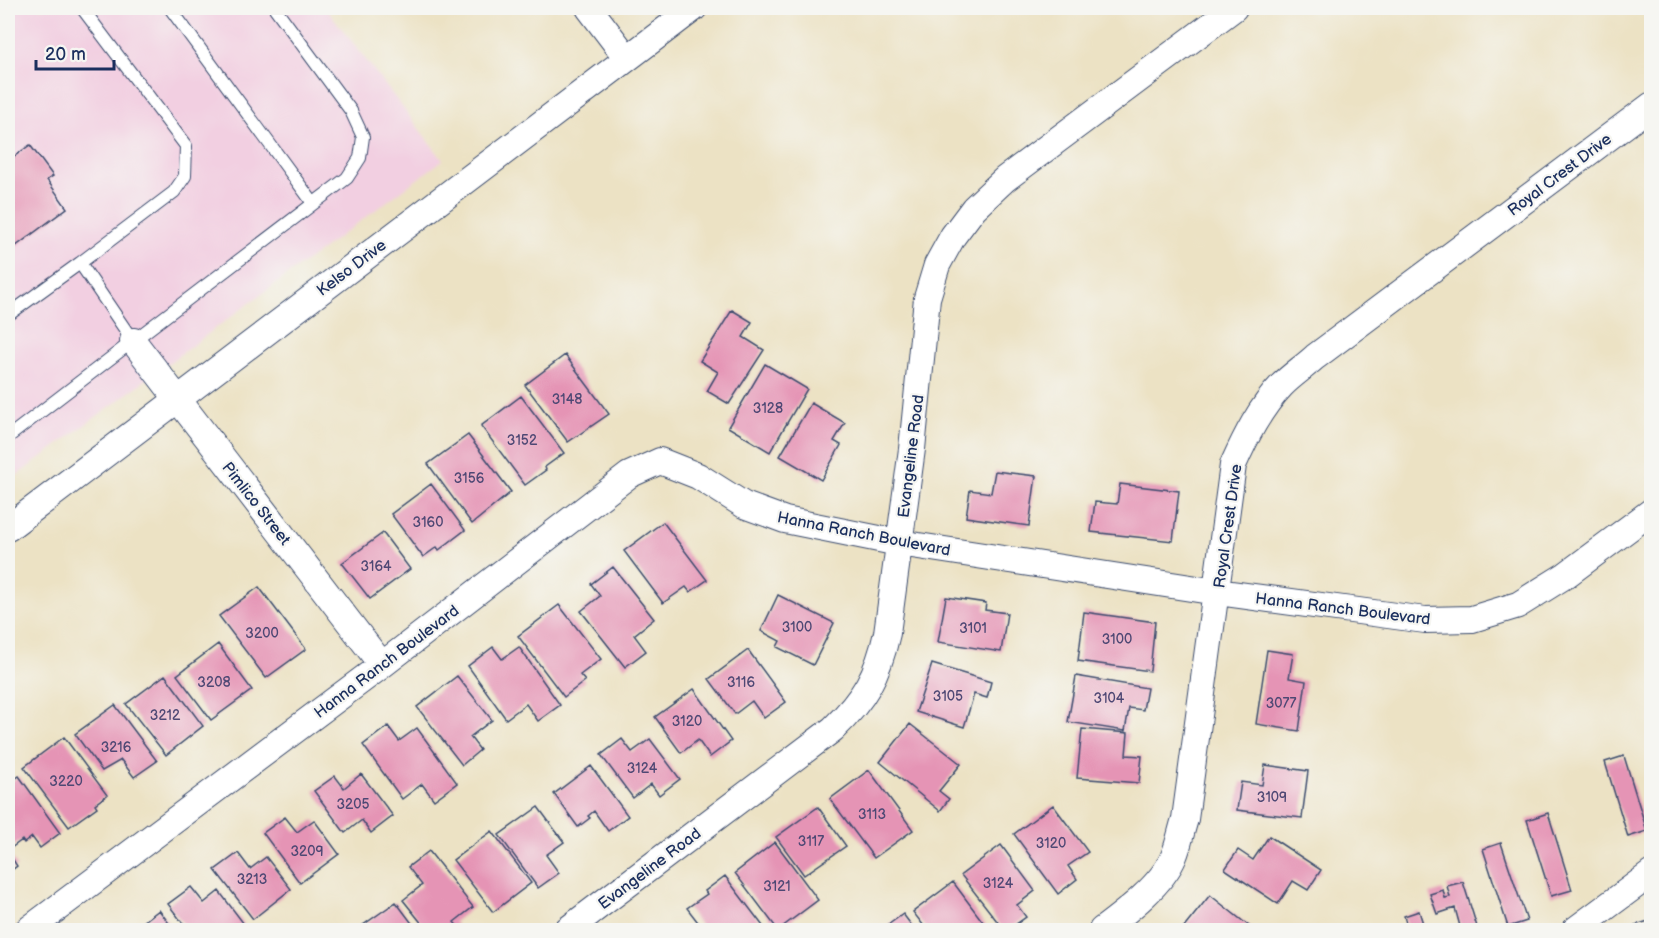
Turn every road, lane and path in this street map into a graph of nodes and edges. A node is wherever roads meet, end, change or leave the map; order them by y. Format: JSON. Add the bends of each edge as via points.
{"nodes":[{"id":1,"x":82,"y":8,"type":"edge"},
{"id":2,"x":170,"y":8,"type":"edge"},
{"id":3,"x":275,"y":8,"type":"edge"},
{"id":4,"x":589,"y":8,"type":"edge"},
{"id":5,"x":694,"y":8,"type":"edge"},
{"id":6,"x":1234,"y":8,"type":"edge"},
{"id":7,"x":627,"y":58,"type":"junction"},
{"id":8,"x":1652,"y":105,"type":"edge"},
{"id":9,"x":313,"y":203,"type":"junction"},
{"id":10,"x":80,"y":263,"type":"junction"},
{"id":11,"x":8,"y":315,"type":"edge"},
{"id":12,"x":133,"y":340,"type":"junction"},
{"id":13,"x":177,"y":399,"type":"junction"},
{"id":14,"x":8,"y":437,"type":"edge"},
{"id":15,"x":1652,"y":511,"type":"edge"},
{"id":16,"x":8,"y":528,"type":"edge"},
{"id":17,"x":899,"y":543,"type":"junction"},
{"id":18,"x":1217,"y":592,"type":"junction"},
{"id":19,"x":382,"y":665,"type":"junction"},
{"id":20,"x":1652,"y":873,"type":"edge"},
{"id":21,"x":56,"y":922,"type":"edge"},
{"id":22,"x":28,"y":930,"type":"edge"},
{"id":23,"x":567,"y":930,"type":"edge"},
{"id":24,"x":1102,"y":930,"type":"edge"},
{"id":25,"x":1575,"y":930,"type":"edge"}],
"edges":[{"from":1,"to":10,"type":"lane","via":[[186,146],[186,156],[185,176],[174,192]]},
{"from":2,"to":9,"type":"lane"},
{"from":3,"to":9,"type":"lane","via":[[351,111],[363,137],[360,158],[348,178]]},
{"from":4,"to":7,"type":"street"},
{"from":5,"to":7,"type":"street","name":"Kelso Drive"},
{"from":6,"to":17,"type":"street","name":"Evangeline Road","via":[[1005,179],[952,236],[937,265],[927,298]]},
{"from":7,"to":13,"type":"street","name":"Kelso Drive"},
{"from":8,"to":18,"type":"street","name":"Royal Crest Drive","via":[[1282,385],[1257,417],[1233,465]]},
{"from":9,"to":12,"type":"lane"},
{"from":10,"to":11,"type":"lane"},
{"from":10,"to":12,"type":"lane"},
{"from":12,"to":13,"type":"street","name":"Pimlico Street"},
{"from":12,"to":14,"type":"lane"},
{"from":13,"to":16,"type":"street","name":"Kelso Drive"},
{"from":13,"to":19,"type":"street","name":"Pimlico Street"},
{"from":15,"to":18,"type":"street","name":"Hanna Ranch Boulevard","via":[[1566,575],[1518,605],[1472,619],[1425,620]]},
{"from":17,"to":18,"type":"street","name":"Hanna Ranch Boulevard"},
{"from":17,"to":19,"type":"street","name":"Hanna Ranch Boulevard","via":[[785,520],[744,505],[698,476],[660,461],[629,475]]},
{"from":17,"to":23,"type":"street","name":"Evangeline Road","via":[[882,658],[849,714]]},
{"from":18,"to":24,"type":"street","name":"Royal Crest Drive","via":[[1185,819],[1174,857],[1155,884]]},
{"from":19,"to":21,"type":"street","name":"Hanna Ranch Boulevard"},
{"from":20,"to":25,"type":"street"},
{"from":21,"to":22,"type":"street","name":"Hanna Ranch Boulevard"}]}
